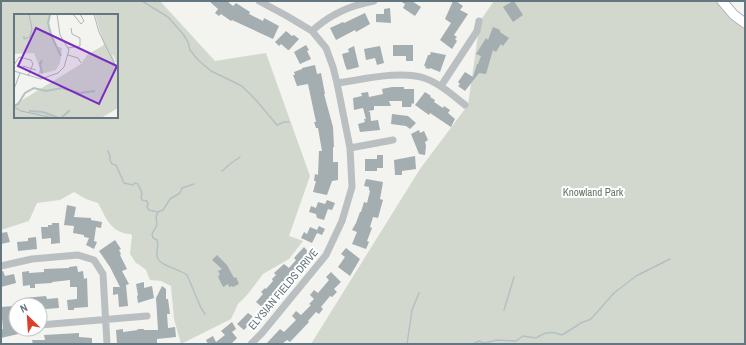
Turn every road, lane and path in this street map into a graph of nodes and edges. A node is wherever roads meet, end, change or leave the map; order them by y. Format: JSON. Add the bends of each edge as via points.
{"nodes":[{"id":1,"x":259,"y":1,"type":"edge"},
{"id":2,"x":374,"y":1,"type":"edge"},
{"id":3,"x":722,"y":1,"type":"edge"},
{"id":4,"x":479,"y":21,"type":"dead end"},
{"id":5,"x":745,"y":23,"type":"edge"},
{"id":6,"x":312,"y":31,"type":"junction"},
{"id":7,"x":337,"y":84,"type":"junction"},
{"id":8,"x":441,"y":86,"type":"junction"},
{"id":9,"x":466,"y":105,"type":"dead end"},
{"id":10,"x":393,"y":140,"type":"dead end"},
{"id":11,"x":350,"y":148,"type":"junction"},
{"id":12,"x":1,"y":266,"type":"edge"},
{"id":13,"x":147,"y":316,"type":"dead end"},
{"id":14,"x":105,"y":320,"type":"junction"},
{"id":15,"x":48,"y":324,"type":"edge"},
{"id":16,"x":107,"y":344,"type":"edge"},
{"id":17,"x":251,"y":344,"type":"edge"}],
"edges":[{"from":1,"to":6,"type":"street","name":"ELYSIAN FIELDS DRIVE"},
{"from":2,"to":6,"type":"street","via":[[346,9]]},
{"from":3,"to":5,"type":"main road"},
{"from":4,"to":8,"type":"street","via":[[477,31]]},
{"from":6,"to":7,"type":"street","name":"ELYSIAN FIELDS DRIVE","via":[[326,48]]},
{"from":7,"to":8,"type":"street","via":[[403,75],[423,78]]},
{"from":7,"to":11,"type":"street","name":"ELYSIAN FIELDS DRIVE"},
{"from":8,"to":9,"type":"street"},
{"from":10,"to":11,"type":"street"},
{"from":11,"to":17,"type":"street","name":"ELYSIAN FIELDS DRIVE","via":[[352,187],[342,221],[326,255]]},
{"from":12,"to":14,"type":"street","via":[[32,258],[78,255],[94,260],[103,274]]},
{"from":13,"to":14,"type":"street"},
{"from":14,"to":15,"type":"street"},
{"from":14,"to":16,"type":"street"}]}
